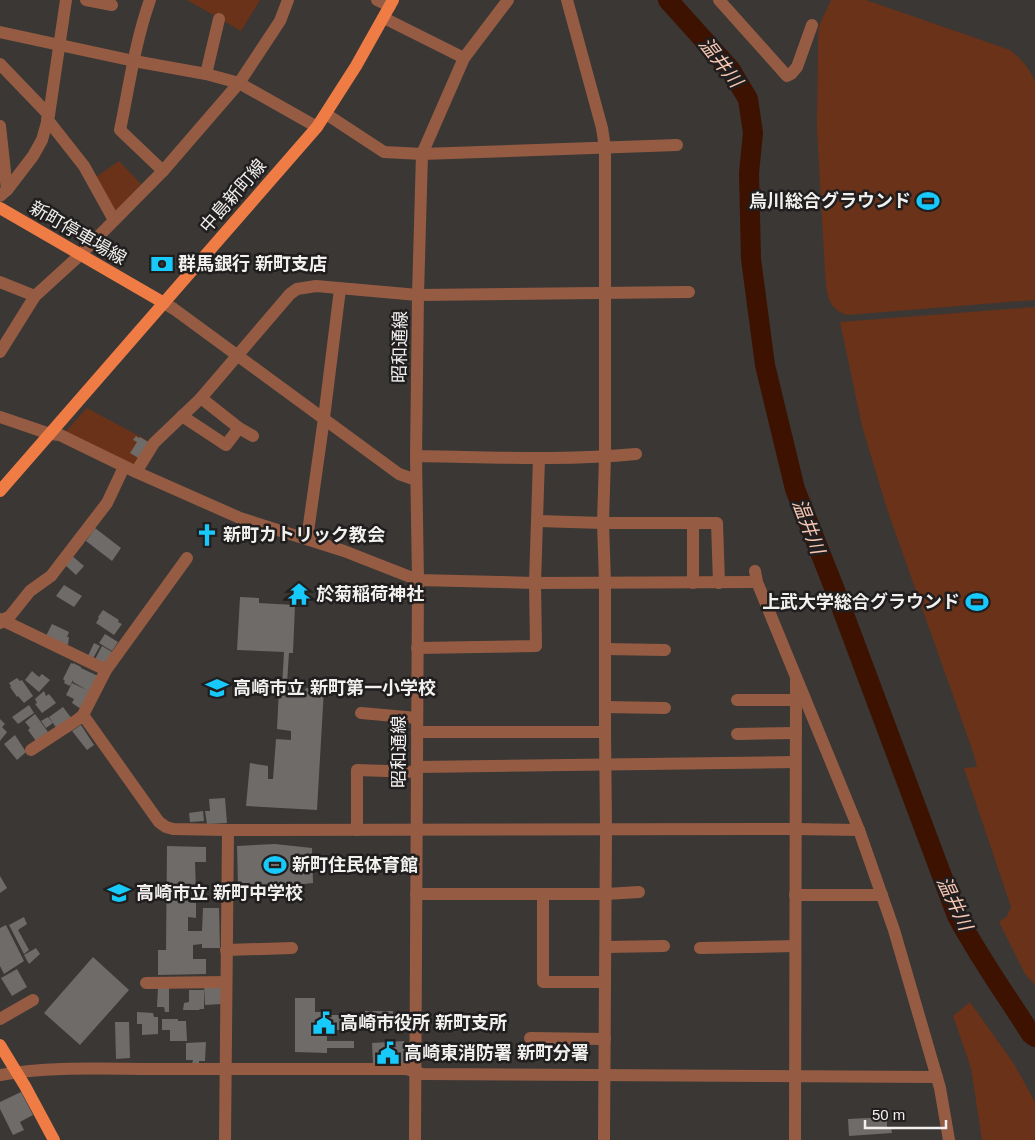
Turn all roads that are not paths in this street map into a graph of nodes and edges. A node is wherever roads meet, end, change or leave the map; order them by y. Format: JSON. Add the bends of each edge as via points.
{"nodes":[{"id":1,"x":66,"y":0,"type":"edge"},
{"id":2,"x":86,"y":0,"type":"edge"},
{"id":3,"x":150,"y":0,"type":"edge"},
{"id":4,"x":288,"y":0,"type":"edge"},
{"id":5,"x":377,"y":0,"type":"edge"},
{"id":6,"x":508,"y":0,"type":"edge"},
{"id":7,"x":567,"y":0,"type":"edge"},
{"id":8,"x":719,"y":0,"type":"edge"},
{"id":9,"x":112,"y":5,"type":"dead end"},
{"id":10,"x":389,"y":8,"type":"edge"},
{"id":11,"x":219,"y":19,"type":"dead end"},
{"id":12,"x":812,"y":25,"type":"dead end"},
{"id":13,"x":0,"y":32,"type":"edge"},
{"id":14,"x":59,"y":44,"type":"junction"},
{"id":15,"x":464,"y":58,"type":"junction"},
{"id":16,"x":134,"y":61,"type":"junction"},
{"id":17,"x":0,"y":64,"type":"edge"},
{"id":18,"x":206,"y":74,"type":"junction"},
{"id":19,"x":239,"y":83,"type":"junction"},
{"id":20,"x":326,"y":114,"type":"junction"},
{"id":21,"x":48,"y":117,"type":"junction"},
{"id":22,"x":0,"y":126,"type":"edge"},
{"id":23,"x":317,"y":127,"type":"junction"},
{"id":24,"x":677,"y":145,"type":"dead end"},
{"id":25,"x":605,"y":148,"type":"junction"},
{"id":26,"x":422,"y":154,"type":"junction"},
{"id":27,"x":164,"y":171,"type":"junction"},
{"id":28,"x":4,"y":193,"type":"edge"},
{"id":29,"x":0,"y":208,"type":"edge"},
{"id":30,"x":114,"y":220,"type":"junction"},
{"id":31,"x":80,"y":255,"type":"junction"},
{"id":32,"x":0,"y":282,"type":"edge"},
{"id":33,"x":340,"y":289,"type":"junction"},
{"id":34,"x":606,"y":292,"type":"junction"},
{"id":35,"x":689,"y":292,"type":"dead end"},
{"id":36,"x":418,"y":295,"type":"junction"},
{"id":37,"x":35,"y":296,"type":"junction"},
{"id":38,"x":164,"y":303,"type":"junction"},
{"id":39,"x":0,"y":352,"type":"edge"},
{"id":40,"x":238,"y":355,"type":"junction"},
{"id":41,"x":201,"y":398,"type":"junction"},
{"id":42,"x":182,"y":416,"type":"junction"},
{"id":43,"x":0,"y":417,"type":"edge"},
{"id":44,"x":324,"y":418,"type":"junction"},
{"id":45,"x":239,"y":428,"type":"junction"},
{"id":46,"x":50,"y":434,"type":"junction"},
{"id":47,"x":253,"y":436,"type":"dead end"},
{"id":48,"x":636,"y":454,"type":"dead end"},
{"id":49,"x":416,"y":456,"type":"junction"},
{"id":50,"x":605,"y":457,"type":"junction"},
{"id":51,"x":539,"y":458,"type":"junction"},
{"id":52,"x":124,"y":467,"type":"junction"},
{"id":53,"x":136,"y":472,"type":"junction"},
{"id":54,"x":416,"y":480,"type":"junction"},
{"id":55,"x":0,"y":491,"type":"edge"},
{"id":56,"x":538,"y":522,"type":"junction"},
{"id":57,"x":604,"y":523,"type":"junction"},
{"id":58,"x":693,"y":523,"type":"junction"},
{"id":59,"x":307,"y":539,"type":"junction"},
{"id":60,"x":186,"y":558,"type":"dead end"},
{"id":61,"x":418,"y":580,"type":"junction"},
{"id":62,"x":605,"y":582,"type":"junction"},
{"id":63,"x":535,"y":583,"type":"junction"},
{"id":64,"x":692,"y":583,"type":"junction"},
{"id":65,"x":719,"y":583,"type":"junction"},
{"id":66,"x":1,"y":621,"type":"edge"},
{"id":67,"x":417,"y":648,"type":"junction"},
{"id":68,"x":605,"y":650,"type":"junction"},
{"id":69,"x":665,"y":650,"type":"dead end"},
{"id":70,"x":106,"y":670,"type":"junction"},
{"id":71,"x":796,"y":674,"type":"junction"},
{"id":72,"x":737,"y":700,"type":"dead end"},
{"id":73,"x":796,"y":700,"type":"junction"},
{"id":74,"x":605,"y":708,"type":"junction"},
{"id":75,"x":665,"y":708,"type":"dead end"},
{"id":76,"x":361,"y":713,"type":"dead end"},
{"id":77,"x":83,"y":715,"type":"junction"},
{"id":78,"x":417,"y":718,"type":"junction"},
{"id":79,"x":417,"y":732,"type":"junction"},
{"id":80,"x":605,"y":732,"type":"junction"},
{"id":81,"x":796,"y":733,"type":"junction"},
{"id":82,"x":737,"y":734,"type":"dead end"},
{"id":83,"x":31,"y":750,"type":"dead end"},
{"id":84,"x":795,"y":762,"type":"junction"},
{"id":85,"x":605,"y":764,"type":"junction"},
{"id":86,"x":417,"y":769,"type":"junction"},
{"id":87,"x":606,"y":828,"type":"junction"},
{"id":88,"x":416,"y":829,"type":"junction"},
{"id":89,"x":795,"y":829,"type":"junction"},
{"id":90,"x":228,"y":830,"type":"junction"},
{"id":91,"x":356,"y":830,"type":"junction"},
{"id":92,"x":859,"y":830,"type":"junction"},
{"id":93,"x":639,"y":892,"type":"dead end"},
{"id":94,"x":416,"y":894,"type":"junction"},
{"id":95,"x":543,"y":894,"type":"junction"},
{"id":96,"x":606,"y":894,"type":"junction"},
{"id":97,"x":882,"y":895,"type":"junction"},
{"id":98,"x":795,"y":896,"type":"junction"},
{"id":99,"x":664,"y":946,"type":"dead end"},
{"id":100,"x":795,"y":946,"type":"junction"},
{"id":101,"x":606,"y":947,"type":"junction"},
{"id":102,"x":292,"y":948,"type":"dead end"},
{"id":103,"x":700,"y":948,"type":"dead end"},
{"id":104,"x":226,"y":950,"type":"junction"},
{"id":105,"x":226,"y":982,"type":"junction"},
{"id":106,"x":605,"y":982,"type":"junction"},
{"id":107,"x":146,"y":983,"type":"dead end"},
{"id":108,"x":33,"y":1000,"type":"dead end"},
{"id":109,"x":0,"y":1019,"type":"edge"},
{"id":110,"x":530,"y":1038,"type":"dead end"},
{"id":111,"x":605,"y":1039,"type":"junction"},
{"id":112,"x":0,"y":1045,"type":"edge"},
{"id":113,"x":225,"y":1069,"type":"junction"},
{"id":114,"x":416,"y":1071,"type":"junction"},
{"id":115,"x":16,"y":1072,"type":"junction"},
{"id":116,"x":0,"y":1075,"type":"edge"},
{"id":117,"x":605,"y":1075,"type":"junction"},
{"id":118,"x":795,"y":1076,"type":"junction"},
{"id":119,"x":936,"y":1077,"type":"junction"},
{"id":120,"x":54,"y":1140,"type":"edge"},
{"id":121,"x":225,"y":1140,"type":"edge"},
{"id":122,"x":415,"y":1140,"type":"edge"},
{"id":123,"x":604,"y":1140,"type":"edge"},
{"id":124,"x":794,"y":1140,"type":"edge"},
{"id":125,"x":950,"y":1140,"type":"edge"}],
"edges":[{"from":1,"to":14,"type":"street"},
{"from":2,"to":9,"type":"street"},
{"from":3,"to":16,"type":"street"},
{"from":4,"to":19,"type":"street","via":[[280,20]]},
{"from":5,"to":10,"type":"street"},
{"from":6,"to":15,"type":"street"},
{"from":7,"to":25,"type":"street"},
{"from":8,"to":12,"type":"street","via":[[787,76],[797,67]]},
{"from":10,"to":15,"type":"street"},
{"from":10,"to":20,"type":"main road","name":"中島新町線"},
{"from":11,"to":18,"type":"street"},
{"from":13,"to":14,"type":"street"},
{"from":14,"to":16,"type":"street"},
{"from":14,"to":21,"type":"street"},
{"from":15,"to":26,"type":"street"},
{"from":16,"to":18,"type":"street"},
{"from":16,"to":27,"type":"street","via":[[120,130]]},
{"from":17,"to":21,"type":"street"},
{"from":18,"to":19,"type":"street"},
{"from":19,"to":23,"type":"street"},
{"from":19,"to":27,"type":"street"},
{"from":20,"to":23,"type":"main road","name":"中島新町線"},
{"from":20,"to":26,"type":"street","via":[[384,152]]},
{"from":21,"to":28,"type":"street","via":[[42,140],[33,156]]},
{"from":21,"to":30,"type":"street","via":[[84,166]]},
{"from":22,"to":28,"type":"street"},
{"from":23,"to":38,"type":"main road","name":"中島新町線"},
{"from":24,"to":25,"type":"street"},
{"from":25,"to":26,"type":"street"},
{"from":25,"to":34,"type":"street"},
{"from":26,"to":36,"type":"street","name":"昭和通線"},
{"from":27,"to":30,"type":"street"},
{"from":29,"to":31,"type":"main road","name":"新町停車場線"},
{"from":30,"to":31,"type":"street"},
{"from":31,"to":37,"type":"street"},
{"from":31,"to":38,"type":"main road","name":"新町停車場線"},
{"from":32,"to":37,"type":"street"},
{"from":33,"to":36,"type":"street"},
{"from":33,"to":40,"type":"street","via":[[316,286],[297,289]]},
{"from":33,"to":44,"type":"street"},
{"from":34,"to":35,"type":"street"},
{"from":34,"to":36,"type":"street"},
{"from":34,"to":50,"type":"street"},
{"from":36,"to":49,"type":"street","name":"昭和通線"},
{"from":37,"to":39,"type":"street"},
{"from":38,"to":40,"type":"street"},
{"from":38,"to":46,"type":"main road","name":"中島新町線"},
{"from":40,"to":41,"type":"street"},
{"from":40,"to":44,"type":"street"},
{"from":41,"to":42,"type":"street"},
{"from":41,"to":45,"type":"street"},
{"from":42,"to":45,"type":"street","via":[[226,445]]},
{"from":42,"to":53,"type":"street","via":[[154,444]]},
{"from":43,"to":46,"type":"street"},
{"from":44,"to":54,"type":"street","via":[[399,474]]},
{"from":44,"to":59,"type":"street"},
{"from":45,"to":47,"type":"street"},
{"from":46,"to":52,"type":"street","via":[[60,435]]},
{"from":46,"to":55,"type":"main road","name":"中島新町線"},
{"from":48,"to":50,"type":"street"},
{"from":49,"to":51,"type":"street"},
{"from":49,"to":54,"type":"street","name":"昭和通線"},
{"from":50,"to":51,"type":"street"},
{"from":50,"to":57,"type":"street"},
{"from":51,"to":56,"type":"street"},
{"from":52,"to":53,"type":"street"},
{"from":52,"to":66,"type":"street","via":[[107,503],[51,576],[30,591],[10,616]]},
{"from":53,"to":59,"type":"street","via":[[240,518]]},
{"from":54,"to":61,"type":"street","name":"昭和通線"},
{"from":56,"to":57,"type":"street"},
{"from":56,"to":63,"type":"street"},
{"from":57,"to":58,"type":"street"},
{"from":57,"to":62,"type":"street"},
{"from":58,"to":64,"type":"street"},
{"from":58,"to":65,"type":"street","via":[[717,523]]},
{"from":59,"to":61,"type":"street"},
{"from":60,"to":70,"type":"street"},
{"from":61,"to":63,"type":"street"},
{"from":61,"to":67,"type":"street","name":"昭和通線"},
{"from":62,"to":63,"type":"street"},
{"from":62,"to":64,"type":"street"},
{"from":62,"to":68,"type":"street"},
{"from":63,"to":67,"type":"street","via":[[536,646]]},
{"from":64,"to":65,"type":"street"},
{"from":65,"to":71,"type":"street","via":[[756,576]]},
{"from":66,"to":70,"type":"street"},
{"from":67,"to":78,"type":"street","name":"昭和通線"},
{"from":68,"to":69,"type":"street"},
{"from":68,"to":74,"type":"street"},
{"from":70,"to":77,"type":"street"},
{"from":71,"to":73,"type":"street"},
{"from":71,"to":92,"type":"street"},
{"from":72,"to":73,"type":"street"},
{"from":73,"to":81,"type":"street"},
{"from":74,"to":75,"type":"street"},
{"from":74,"to":80,"type":"street"},
{"from":76,"to":78,"type":"street"},
{"from":77,"to":83,"type":"street"},
{"from":77,"to":90,"type":"street","via":[[159,822],[173,829]]},
{"from":78,"to":79,"type":"street","name":"昭和通線"},
{"from":79,"to":80,"type":"street"},
{"from":79,"to":86,"type":"street","name":"昭和通線"},
{"from":80,"to":85,"type":"street"},
{"from":81,"to":82,"type":"street"},
{"from":81,"to":84,"type":"street"},
{"from":84,"to":85,"type":"street"},
{"from":84,"to":89,"type":"street"},
{"from":85,"to":86,"type":"street"},
{"from":85,"to":87,"type":"street"},
{"from":86,"to":88,"type":"street","name":"昭和通線"},
{"from":86,"to":91,"type":"street","via":[[357,770]]},
{"from":87,"to":88,"type":"street"},
{"from":87,"to":89,"type":"street"},
{"from":87,"to":96,"type":"street"},
{"from":88,"to":91,"type":"street"},
{"from":88,"to":94,"type":"street","name":"昭和通線"},
{"from":89,"to":92,"type":"street"},
{"from":89,"to":98,"type":"street"},
{"from":90,"to":91,"type":"street"},
{"from":90,"to":104,"type":"street"},
{"from":92,"to":97,"type":"street"},
{"from":93,"to":96,"type":"street"},
{"from":94,"to":95,"type":"street"},
{"from":94,"to":114,"type":"street","name":"昭和通線"},
{"from":95,"to":96,"type":"street"},
{"from":95,"to":106,"type":"street","via":[[543,982]]},
{"from":96,"to":101,"type":"street"},
{"from":97,"to":98,"type":"street"},
{"from":97,"to":119,"type":"street"},
{"from":98,"to":100,"type":"street"},
{"from":99,"to":101,"type":"street"},
{"from":100,"to":103,"type":"street"},
{"from":100,"to":118,"type":"street"},
{"from":101,"to":106,"type":"street"},
{"from":102,"to":104,"type":"street"},
{"from":104,"to":105,"type":"street"},
{"from":105,"to":107,"type":"street"},
{"from":105,"to":113,"type":"street"},
{"from":106,"to":111,"type":"street"},
{"from":108,"to":109,"type":"street"},
{"from":110,"to":111,"type":"street"},
{"from":111,"to":117,"type":"street"},
{"from":112,"to":115,"type":"main road"},
{"from":113,"to":114,"type":"street"},
{"from":113,"to":115,"type":"street"},
{"from":113,"to":121,"type":"street"},
{"from":114,"to":117,"type":"street","via":[[422,1074]]},
{"from":114,"to":122,"type":"street","name":"昭和通線"},
{"from":115,"to":116,"type":"street"},
{"from":115,"to":120,"type":"main road"},
{"from":117,"to":118,"type":"street"},
{"from":117,"to":123,"type":"street"},
{"from":118,"to":119,"type":"street"},
{"from":118,"to":124,"type":"street"},
{"from":119,"to":125,"type":"street"}]}
